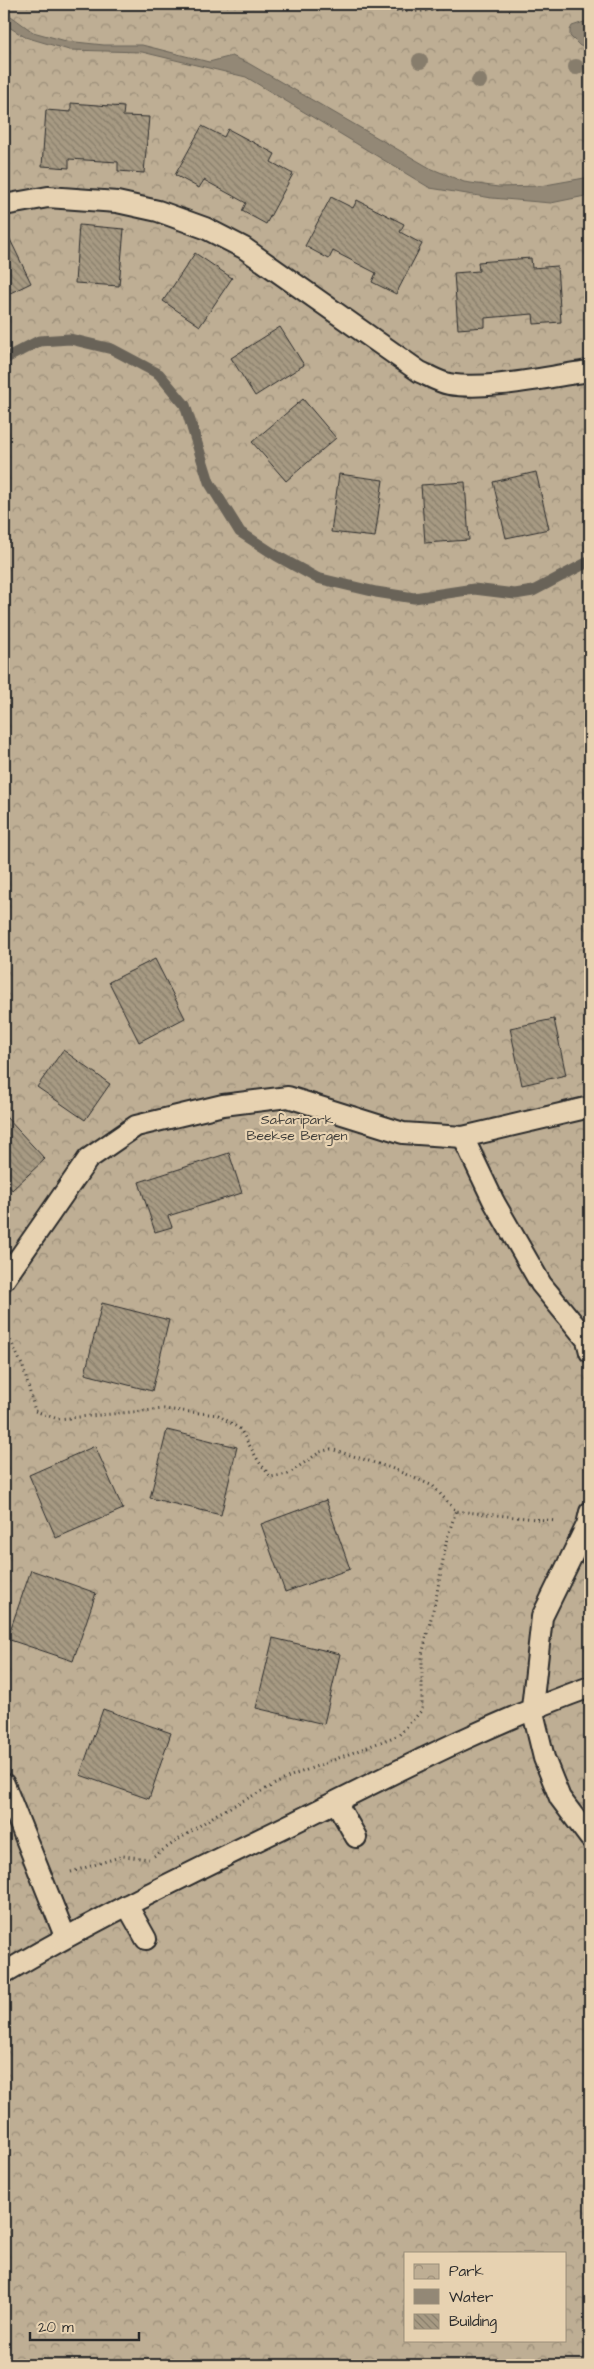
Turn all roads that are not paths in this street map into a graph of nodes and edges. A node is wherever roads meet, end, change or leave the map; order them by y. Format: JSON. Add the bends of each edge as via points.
{"nodes":[{"id":1,"x":4,"y":205,"type":"edge"},
{"id":2,"x":590,"y":370,"type":"edge"},
{"id":3,"x":590,"y":1107,"type":"edge"},
{"id":4,"x":463,"y":1137,"type":"junction"},
{"id":5,"x":4,"y":1280,"type":"edge"},
{"id":6,"x":590,"y":1352,"type":"edge"},
{"id":7,"x":588,"y":1518,"type":"edge"},
{"id":8,"x":590,"y":1687,"type":"edge"},
{"id":9,"x":532,"y":1708,"type":"junction"},
{"id":10,"x":4,"y":1784,"type":"edge"},
{"id":11,"x":336,"y":1802,"type":"junction"},
{"id":12,"x":356,"y":1837,"type":"dead end"},
{"id":13,"x":590,"y":1838,"type":"edge"},
{"id":14,"x":127,"y":1905,"type":"junction"},
{"id":15,"x":65,"y":1936,"type":"junction"},
{"id":16,"x":146,"y":1939,"type":"dead end"},
{"id":17,"x":4,"y":1972,"type":"edge"}],
"edges":[{"from":1,"to":2,"type":"lane","via":[[48,197],[117,202],[158,211],[205,228],[244,248],[420,372],[447,384],[495,384]]},
{"from":3,"to":4,"type":"lane"},
{"from":4,"to":5,"type":"lane","via":[[403,1134],[288,1097],[223,1105],[136,1126],[88,1159]]},
{"from":4,"to":6,"type":"lane","via":[[494,1202],[541,1284],[587,1340]]},
{"from":7,"to":9,"type":"lane","via":[[542,1617]]},
{"from":8,"to":9,"type":"lane"},
{"from":9,"to":11,"type":"lane"},
{"from":9,"to":13,"type":"lane","via":[[544,1758],[560,1798]]},
{"from":10,"to":15,"type":"lane"},
{"from":11,"to":12,"type":"lane"},
{"from":11,"to":14,"type":"lane"},
{"from":14,"to":15,"type":"lane"},
{"from":14,"to":16,"type":"lane"},
{"from":15,"to":17,"type":"lane"}]}
